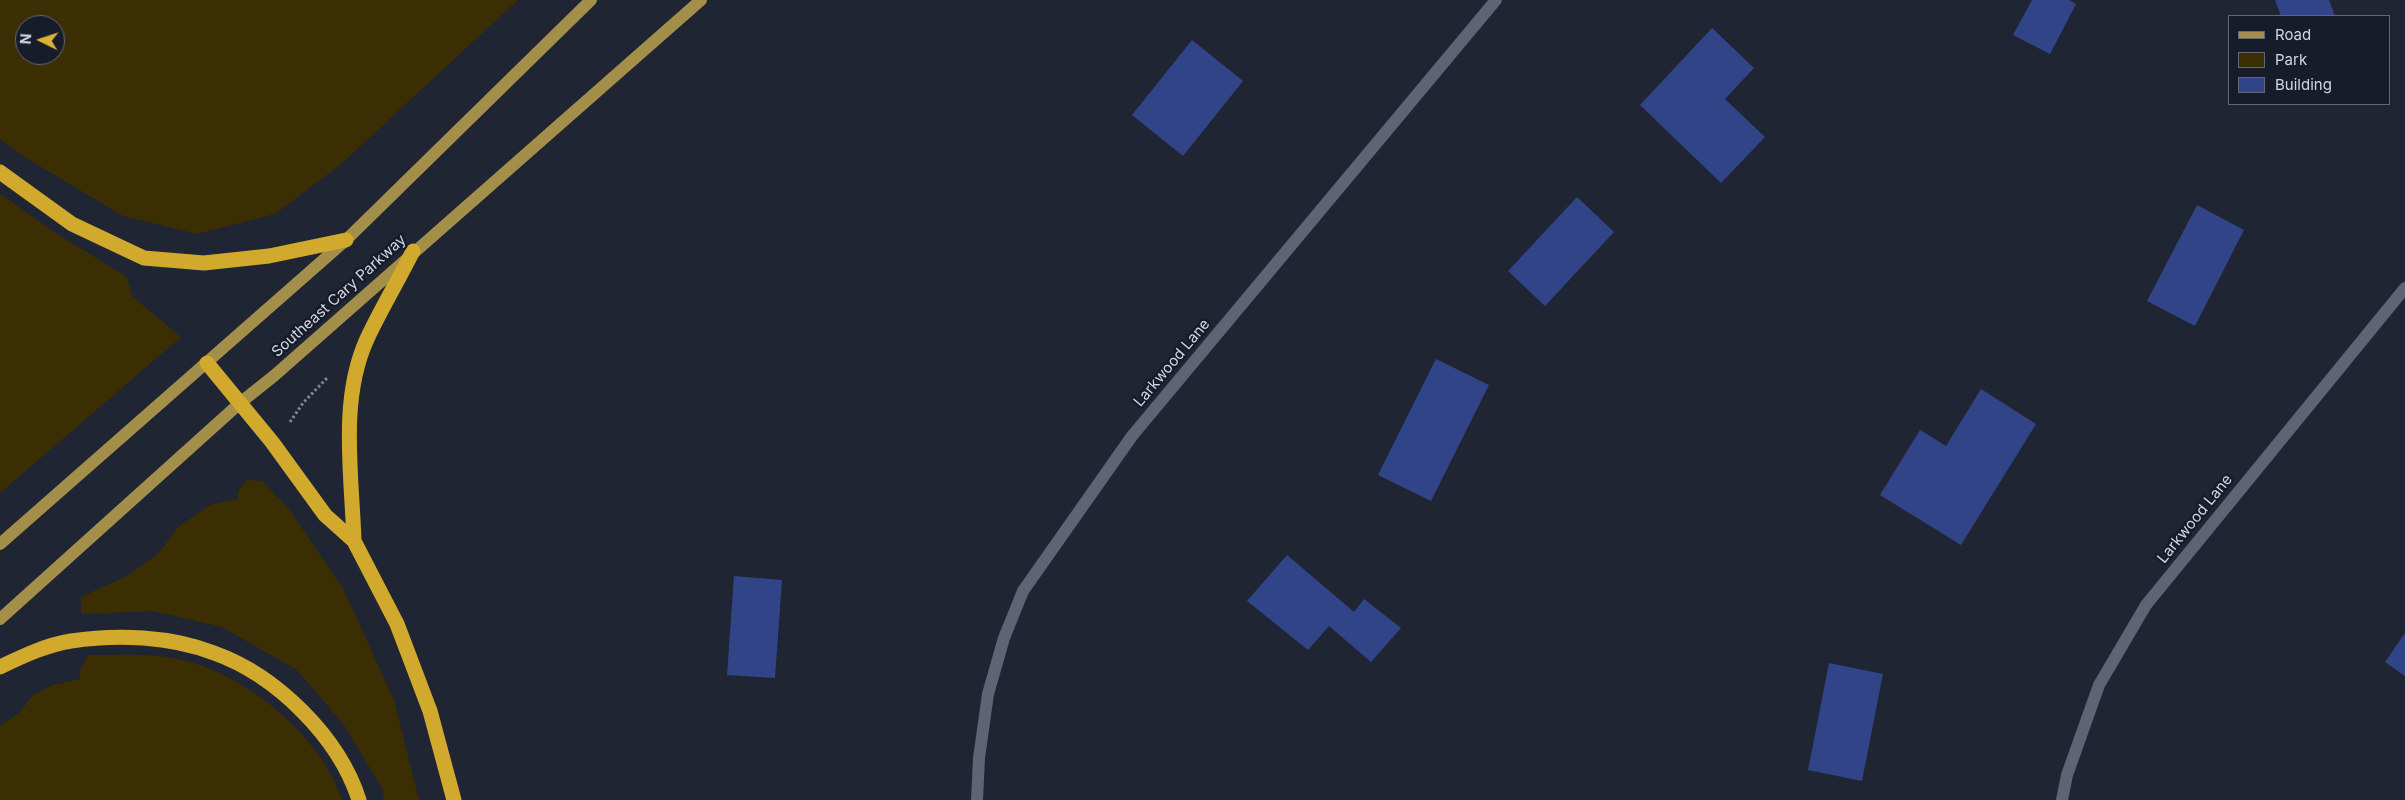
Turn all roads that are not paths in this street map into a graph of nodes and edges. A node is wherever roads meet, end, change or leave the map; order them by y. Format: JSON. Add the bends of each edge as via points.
{"nodes":[{"id":1,"x":591,"y":0,"type":"edge"},
{"id":2,"x":702,"y":0,"type":"edge"},
{"id":3,"x":1496,"y":0,"type":"edge"},
{"id":4,"x":0,"y":172,"type":"edge"},
{"id":5,"x":346,"y":240,"type":"junction"},
{"id":6,"x":413,"y":252,"type":"junction"},
{"id":7,"x":2405,"y":288,"type":"edge"},
{"id":8,"x":207,"y":363,"type":"junction"},
{"id":9,"x":240,"y":403,"type":"junction"},
{"id":10,"x":354,"y":541,"type":"junction"},
{"id":11,"x":0,"y":544,"type":"edge"},
{"id":12,"x":0,"y":618,"type":"edge"},
{"id":13,"x":0,"y":667,"type":"edge"},
{"id":14,"x":360,"y":800,"type":"edge"},
{"id":15,"x":454,"y":800,"type":"edge"},
{"id":16,"x":977,"y":800,"type":"edge"},
{"id":17,"x":2062,"y":800,"type":"edge"}],
"edges":[{"from":1,"to":5,"type":"main road"},
{"from":2,"to":6,"type":"main road","name":"Southeast Cary Parkway"},
{"from":3,"to":16,"type":"street","name":"Larkwood Lane","via":[[1132,436],[1027,584],[1004,638],[988,694]]},
{"from":4,"to":5,"type":"highway","via":[[72,224],[144,258],[204,263],[269,256]]},
{"from":5,"to":8,"type":"main road"},
{"from":6,"to":9,"type":"main road","name":"Southeast Cary Parkway"},
{"from":6,"to":10,"type":"highway","via":[[366,340],[355,376],[348,426]]},
{"from":7,"to":17,"type":"street","name":"Larkwood Lane","via":[[2146,605],[2099,685],[2067,775]]},
{"from":8,"to":9,"type":"highway"},
{"from":8,"to":11,"type":"main road"},
{"from":9,"to":10,"type":"highway","via":[[325,515]]},
{"from":9,"to":12,"type":"main road","name":"Southeast Cary Parkway"},
{"from":10,"to":15,"type":"highway","via":[[397,624],[430,711]]},
{"from":13,"to":14,"type":"highway","via":[[39,649],[70,641],[114,636],[178,644],[214,653],[251,671],[290,699],[321,732],[342,762]]}]}
